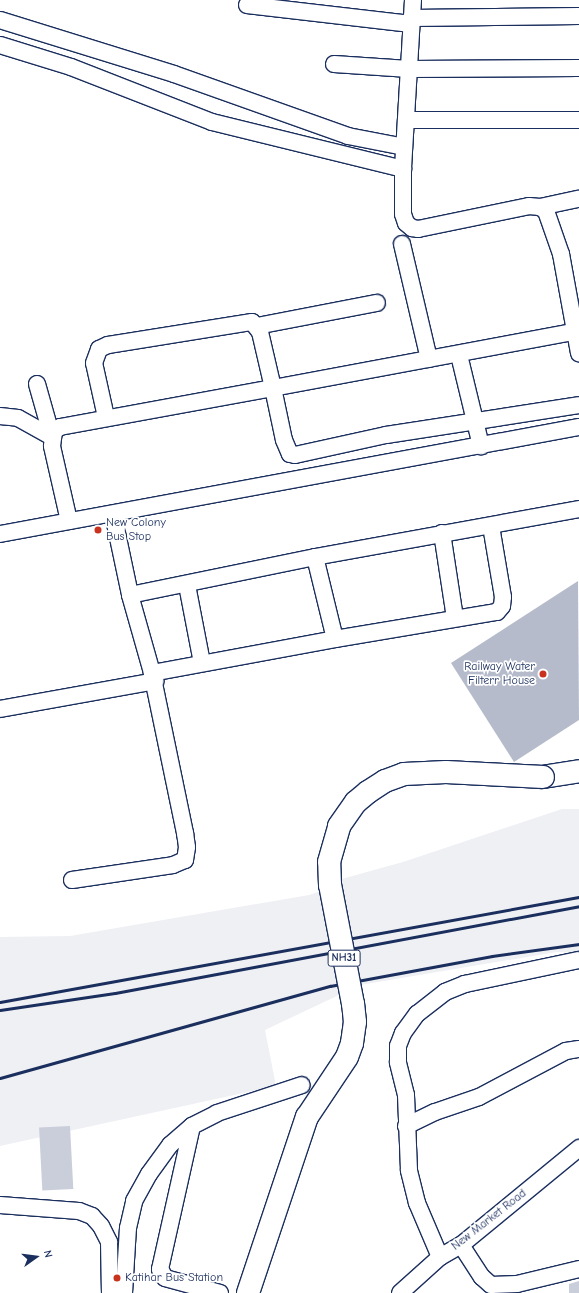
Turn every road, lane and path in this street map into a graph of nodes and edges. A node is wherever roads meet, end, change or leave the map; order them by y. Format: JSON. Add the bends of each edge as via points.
{"nodes":[{"id":1,"x":413,"y":0,"type":"edge"},
{"id":2,"x":247,"y":6,"type":"dead end"},
{"id":3,"x":579,"y":16,"type":"edge"},
{"id":4,"x":0,"y":20,"type":"edge"},
{"id":5,"x":411,"y":21,"type":"junction"},
{"id":6,"x":0,"y":45,"type":"edge"},
{"id":7,"x":334,"y":64,"type":"dead end"},
{"id":8,"x":579,"y":68,"type":"edge"},
{"id":9,"x":409,"y":69,"type":"junction"},
{"id":10,"x":406,"y":120,"type":"junction"},
{"id":11,"x":579,"y":120,"type":"edge"},
{"id":12,"x":404,"y":148,"type":"junction"},
{"id":13,"x":403,"y":169,"type":"junction"},
{"id":14,"x":579,"y":198,"type":"edge"},
{"id":15,"x":540,"y":207,"type":"junction"},
{"id":16,"x":402,"y":244,"type":"dead end"},
{"id":17,"x":377,"y":303,"type":"dead end"},
{"id":18,"x":257,"y":326,"type":"junction"},
{"id":19,"x":577,"y":332,"type":"edge"},
{"id":20,"x":579,"y":353,"type":"edge"},
{"id":21,"x":459,"y":355,"type":"junction"},
{"id":22,"x":429,"y":359,"type":"junction"},
{"id":23,"x":37,"y":384,"type":"dead end"},
{"id":24,"x":273,"y":388,"type":"junction"},
{"id":25,"x":579,"y":405,"type":"edge"},
{"id":26,"x":0,"y":416,"type":"edge"},
{"id":27,"x":106,"y":417,"type":"junction"},
{"id":28,"x":475,"y":423,"type":"junction"},
{"id":29,"x":579,"y":427,"type":"edge"},
{"id":30,"x":52,"y":437,"type":"junction"},
{"id":31,"x":481,"y":446,"type":"junction"},
{"id":32,"x":579,"y":509,"type":"edge"},
{"id":33,"x":113,"y":514,"type":"junction"},
{"id":34,"x":68,"y":521,"type":"junction"},
{"id":35,"x":491,"y":526,"type":"junction"},
{"id":36,"x":442,"y":533,"type":"junction"},
{"id":37,"x":0,"y":534,"type":"edge"},
{"id":38,"x":315,"y":557,"type":"junction"},
{"id":39,"x":187,"y":584,"type":"junction"},
{"id":40,"x":130,"y":595,"type":"junction"},
{"id":41,"x":455,"y":618,"type":"junction"},
{"id":42,"x":335,"y":639,"type":"junction"},
{"id":43,"x":202,"y":663,"type":"junction"},
{"id":44,"x":154,"y":677,"type":"junction"},
{"id":45,"x":0,"y":709,"type":"edge"},
{"id":46,"x":579,"y":771,"type":"edge"},
{"id":47,"x":72,"y":880,"type":"dead end"},
{"id":48,"x":579,"y":960,"type":"edge"},
{"id":49,"x":579,"y":1049,"type":"edge"},
{"id":50,"x":302,"y":1085,"type":"dead end"},
{"id":51,"x":192,"y":1126,"type":"junction"},
{"id":52,"x":406,"y":1126,"type":"junction"},
{"id":53,"x":579,"y":1148,"type":"edge"},
{"id":54,"x":0,"y":1205,"type":"edge"},
{"id":55,"x":461,"y":1244,"type":"junction"},
{"id":56,"x":440,"y":1257,"type":"junction"},
{"id":57,"x":579,"y":1269,"type":"edge"},
{"id":58,"x":110,"y":1293,"type":"edge"},
{"id":59,"x":124,"y":1293,"type":"edge"},
{"id":60,"x":220,"y":1293,"type":"edge"},
{"id":61,"x":248,"y":1293,"type":"edge"},
{"id":62,"x":400,"y":1293,"type":"edge"}],
"edges":[{"from":1,"to":5,"type":"street"},
{"from":2,"to":5,"type":"street"},
{"from":3,"to":5,"type":"street"},
{"from":4,"to":12,"type":"street","via":[[174,74],[348,136]]},
{"from":5,"to":9,"type":"street"},
{"from":6,"to":13,"type":"street","via":[[71,67],[212,122]]},
{"from":7,"to":9,"type":"street"},
{"from":8,"to":9,"type":"street"},
{"from":9,"to":10,"type":"street"},
{"from":10,"to":11,"type":"street"},
{"from":10,"to":12,"type":"street"},
{"from":12,"to":13,"type":"street"},
{"from":13,"to":15,"type":"street","via":[[403,214],[406,223],[412,228],[529,206]]},
{"from":14,"to":15,"type":"street"},
{"from":15,"to":19,"type":"street","via":[[546,211],[554,228]]},
{"from":16,"to":22,"type":"street"},
{"from":17,"to":18,"type":"street"},
{"from":18,"to":24,"type":"street"},
{"from":18,"to":27,"type":"street","via":[[245,322],[108,345],[99,349],[94,363]]},
{"from":19,"to":20,"type":"street"},
{"from":19,"to":21,"type":"street"},
{"from":21,"to":22,"type":"street"},
{"from":21,"to":28,"type":"street"},
{"from":22,"to":24,"type":"street"},
{"from":23,"to":30,"type":"street"},
{"from":24,"to":27,"type":"street"},
{"from":24,"to":28,"type":"street","via":[[284,440],[290,454],[386,435]]},
{"from":25,"to":28,"type":"street"},
{"from":26,"to":30,"type":"street","via":[[18,418]]},
{"from":27,"to":30,"type":"street","via":[[60,427],[54,431]]},
{"from":28,"to":31,"type":"street"},
{"from":29,"to":31,"type":"street"},
{"from":30,"to":34,"type":"street"},
{"from":31,"to":33,"type":"street"},
{"from":32,"to":35,"type":"street"},
{"from":33,"to":34,"type":"street"},
{"from":33,"to":40,"type":"street"},
{"from":34,"to":37,"type":"street"},
{"from":35,"to":36,"type":"street"},
{"from":35,"to":41,"type":"street","via":[[502,606],[497,612]]},
{"from":36,"to":38,"type":"street"},
{"from":36,"to":41,"type":"street"},
{"from":38,"to":39,"type":"street"},
{"from":38,"to":42,"type":"street"},
{"from":39,"to":40,"type":"street"},
{"from":39,"to":43,"type":"street"},
{"from":40,"to":44,"type":"street"},
{"from":41,"to":42,"type":"street"},
{"from":42,"to":43,"type":"street"},
{"from":43,"to":44,"type":"street"},
{"from":44,"to":45,"type":"street"},
{"from":44,"to":47,"type":"street","via":[[188,847],[185,860],[173,865]]},
{"from":46,"to":61,"type":"highway","number":"NH31","bridge":true,"via":[[543,777],[446,772],[404,774],[385,781],[368,792],[356,802],[339,826],[329,862],[330,885],[353,1004],[355,1022],[352,1043],[347,1057],[307,1117]]},
{"from":48,"to":52,"type":"street","via":[[465,984],[445,992],[417,1014],[403,1033],[398,1046],[398,1062],[406,1095]]},
{"from":49,"to":52,"type":"street","via":[[566,1051],[479,1097],[434,1112]]},
{"from":50,"to":51,"type":"street","via":[[217,1113]]},
{"from":51,"to":59,"type":"street","via":[[170,1145],[134,1201],[128,1228]]},
{"from":51,"to":60,"type":"street","via":[[160,1268],[165,1278]]},
{"from":52,"to":56,"type":"street","via":[[412,1186]]},
{"from":53,"to":55,"type":"street","name":"New Market Road"},
{"from":54,"to":58,"type":"street","via":[[79,1211],[92,1216],[101,1226],[109,1242]]},
{"from":55,"to":56,"type":"street","name":"New Market Road"},
{"from":55,"to":57,"type":"street","via":[[482,1277],[491,1285],[517,1284]]},
{"from":56,"to":62,"type":"street","name":"New Market Road"}]}
